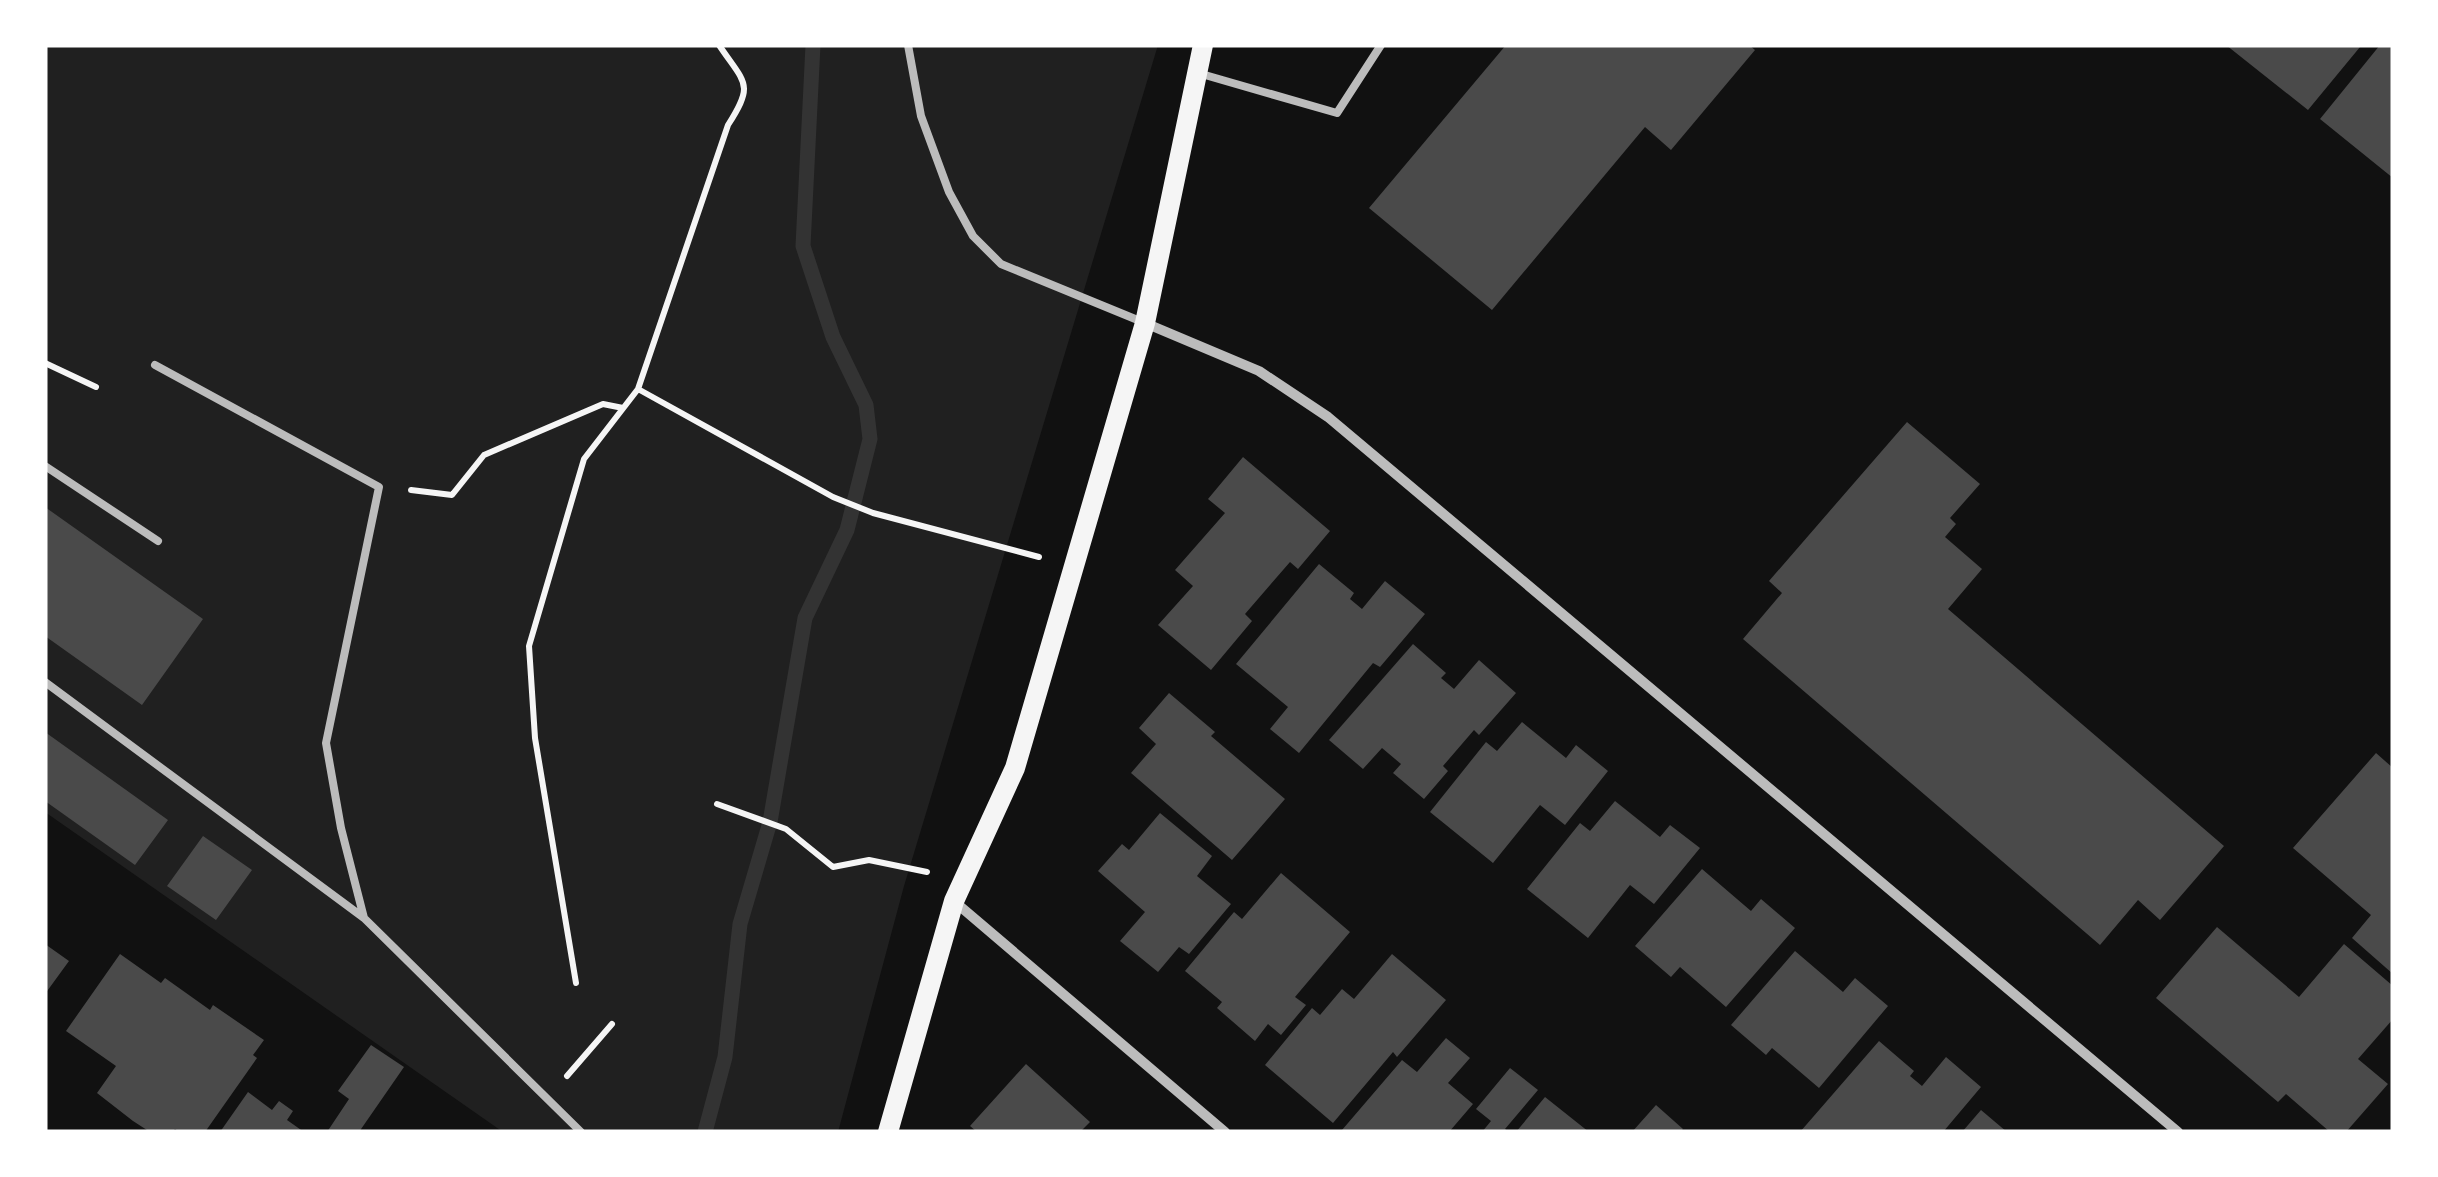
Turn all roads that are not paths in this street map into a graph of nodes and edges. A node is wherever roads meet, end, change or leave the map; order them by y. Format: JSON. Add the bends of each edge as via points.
{"nodes":[{"id":1,"x":908,"y":45,"type":"edge"},
{"id":2,"x":1203,"y":45,"type":"edge"},
{"id":3,"x":1381,"y":45,"type":"edge"},
{"id":4,"x":1198,"y":73,"type":"junction"},
{"id":5,"x":1144,"y":323,"type":"junction"},
{"id":6,"x":155,"y":365,"type":"dead end"},
{"id":7,"x":45,"y":466,"type":"edge"},
{"id":8,"x":158,"y":541,"type":"dead end"},
{"id":9,"x":45,"y":682,"type":"edge"},
{"id":10,"x":954,"y":901,"type":"junction"},
{"id":11,"x":364,"y":918,"type":"junction"},
{"id":12,"x":581,"y":1132,"type":"edge"},
{"id":13,"x":888,"y":1132,"type":"edge"},
{"id":14,"x":1225,"y":1132,"type":"edge"},
{"id":15,"x":2178,"y":1132,"type":"edge"}],
"edges":[{"from":1,"to":5,"type":"lane","via":[[921,116],[973,236],[1000,264]]},
{"from":2,"to":4,"type":"main road"},
{"from":3,"to":4,"type":"lane","via":[[1337,113]]},
{"from":4,"to":5,"type":"main road"},
{"from":5,"to":10,"type":"main road","via":[[1015,768]]},
{"from":5,"to":15,"type":"street","via":[[1259,370],[1328,417]]},
{"from":6,"to":11,"type":"lane","via":[[380,487],[326,742]]},
{"from":7,"to":8,"type":"lane"},
{"from":9,"to":11,"type":"lane"},
{"from":10,"to":13,"type":"main road"},
{"from":10,"to":14,"type":"street"},
{"from":11,"to":12,"type":"lane"}]}
